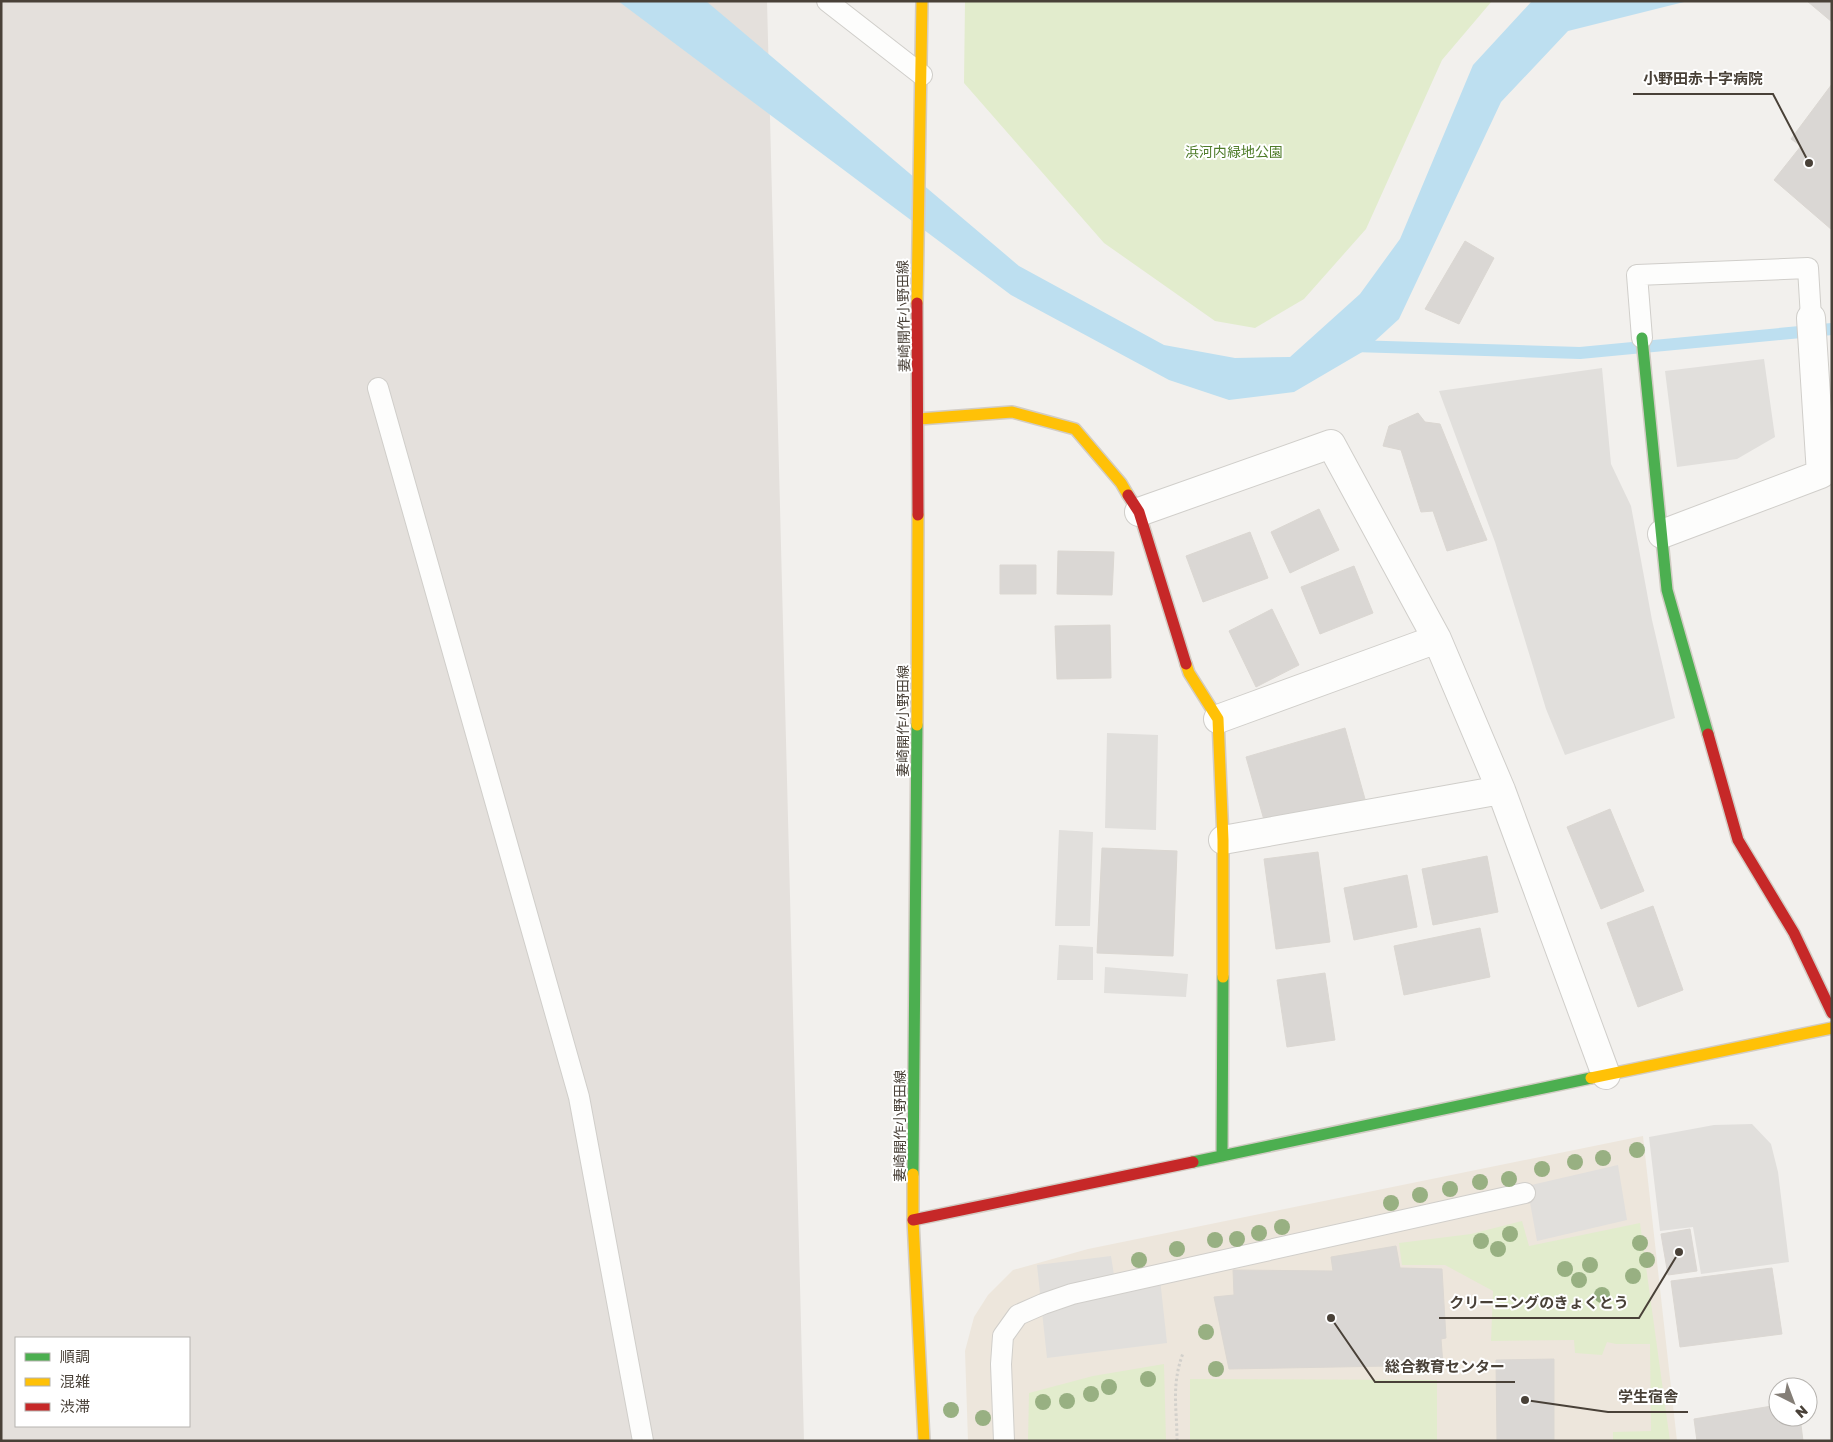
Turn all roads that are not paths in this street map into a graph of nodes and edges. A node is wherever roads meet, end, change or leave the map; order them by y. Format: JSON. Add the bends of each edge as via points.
{"nodes":[{"id":1,"x":826,"y":1,"type":"edge"},
{"id":2,"x":922,"y":1,"type":"edge"},
{"id":3,"x":922,"y":75,"type":"junction"},
{"id":4,"x":1811,"y":318,"type":"joint"},
{"id":5,"x":1642,"y":338,"type":"joint"},
{"id":6,"x":378,"y":388,"type":"dead end"},
{"id":7,"x":919,"y":419,"type":"junction"},
{"id":8,"x":1139,"y":512,"type":"junction"},
{"id":9,"x":1662,"y":534,"type":"junction"},
{"id":10,"x":1436,"y":638,"type":"junction"},
{"id":11,"x":1218,"y":719,"type":"junction"},
{"id":12,"x":1501,"y":790,"type":"junction"},
{"id":13,"x":1223,"y":840,"type":"junction"},
{"id":14,"x":1832,"y":1013,"type":"edge"},
{"id":15,"x":1832,"y":1028,"type":"edge"},
{"id":16,"x":1606,"y":1075,"type":"junction"},
{"id":17,"x":1222,"y":1156,"type":"junction"},
{"id":18,"x":1525,"y":1193,"type":"dead end"},
{"id":19,"x":913,"y":1220,"type":"junction"},
{"id":20,"x":643,"y":1441,"type":"edge"},
{"id":21,"x":924,"y":1441,"type":"edge"},
{"id":22,"x":1004,"y":1441,"type":"edge"}],
"edges":[{"from":1,"to":3,"type":"lane"},
{"from":2,"to":3,"type":"street","name":"妻崎開作小野田線"},
{"from":3,"to":7,"type":"street","name":"妻崎開作小野田線","via":[[917,273]]},
{"from":4,"to":5,"type":"lane","via":[[1808,268],[1637,276]]},
{"from":4,"to":9,"type":"street","via":[[1821,474]]},
{"from":5,"to":9,"type":"street"},
{"from":6,"to":20,"type":"lane","via":[[579,1097]]},
{"from":7,"to":8,"type":"street","via":[[1012,412],[1075,429],[1121,483]]},
{"from":7,"to":19,"type":"street","name":"妻崎開作小野田線"},
{"from":8,"to":10,"type":"street","via":[[1331,444]]},
{"from":8,"to":11,"type":"street","via":[[1189,673]]},
{"from":9,"to":14,"type":"street","via":[[1667,590],[1738,840],[1794,934]]},
{"from":10,"to":11,"type":"street"},
{"from":10,"to":12,"type":"street"},
{"from":11,"to":13,"type":"street"},
{"from":12,"to":13,"type":"street"},
{"from":12,"to":16,"type":"street"},
{"from":13,"to":17,"type":"street"},
{"from":15,"to":16,"type":"street"},
{"from":16,"to":17,"type":"street"},
{"from":17,"to":19,"type":"street"},
{"from":18,"to":22,"type":"lane","via":[[1072,1294],[1043,1304],[1018,1316],[1003,1336]]},
{"from":19,"to":21,"type":"street","name":"妻崎開作小野田線"}]}
